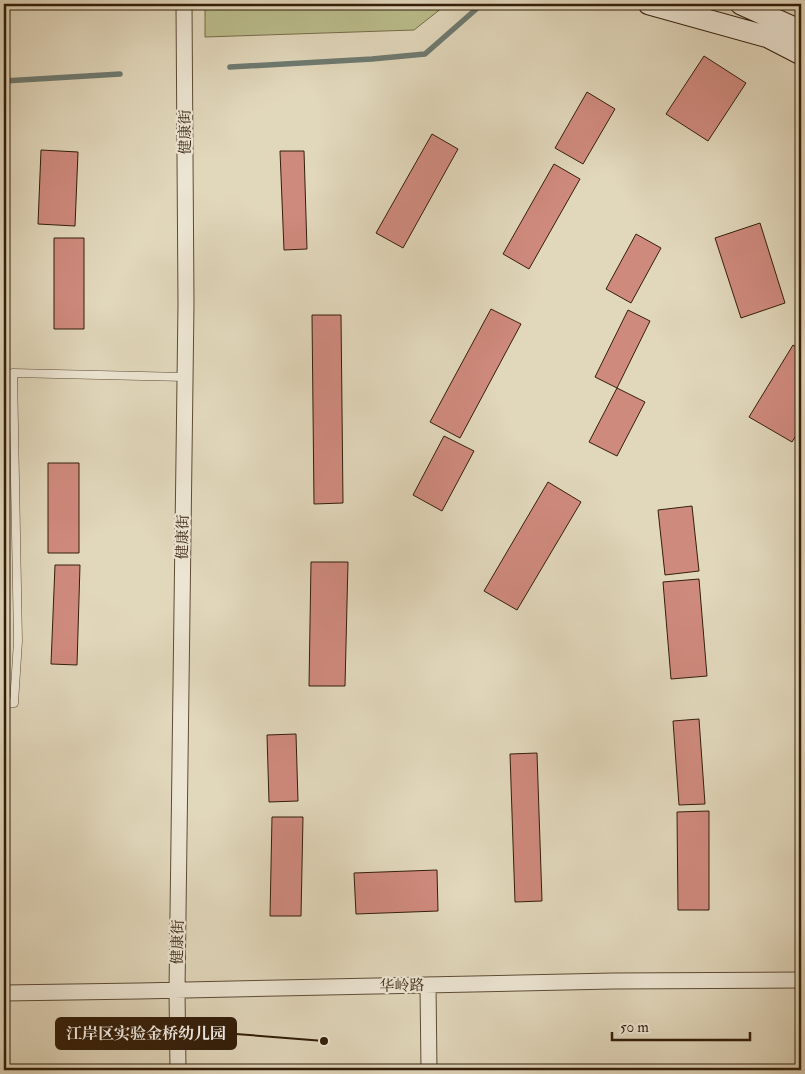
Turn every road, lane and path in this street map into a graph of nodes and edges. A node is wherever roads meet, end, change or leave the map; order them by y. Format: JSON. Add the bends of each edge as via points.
{"nodes":[{"id":1,"x":184,"y":4,"type":"edge"},
{"id":2,"x":650,"y":4,"type":"edge"},
{"id":3,"x":740,"y":4,"type":"edge"},
{"id":4,"x":801,"y":31,"type":"edge"},
{"id":5,"x":801,"y":54,"type":"edge"},
{"id":6,"x":185,"y":377,"type":"junction"},
{"id":7,"x":4,"y":703,"type":"edge"},
{"id":8,"x":801,"y":980,"type":"edge"},
{"id":9,"x":428,"y":985,"type":"junction"},
{"id":10,"x":177,"y":991,"type":"junction"},
{"id":11,"x":4,"y":993,"type":"edge"},
{"id":12,"x":178,"y":1070,"type":"edge"},
{"id":13,"x":428,"y":1070,"type":"edge"}],
"edges":[{"from":1,"to":6,"type":"street","name":"健康街"},
{"from":2,"to":5,"type":"street","via":[[768,37]]},
{"from":3,"to":4,"type":"street"},
{"from":6,"to":7,"type":"lane","via":[[14,374],[18,641],[14,703]]},
{"from":6,"to":10,"type":"street","name":"健康街"},
{"from":8,"to":9,"type":"street","name":"华岭路"},
{"from":9,"to":10,"type":"street","name":"华岭路"},
{"from":9,"to":13,"type":"street"},
{"from":10,"to":11,"type":"street","name":"华岭路"},
{"from":10,"to":12,"type":"street","name":"健康街"}]}
